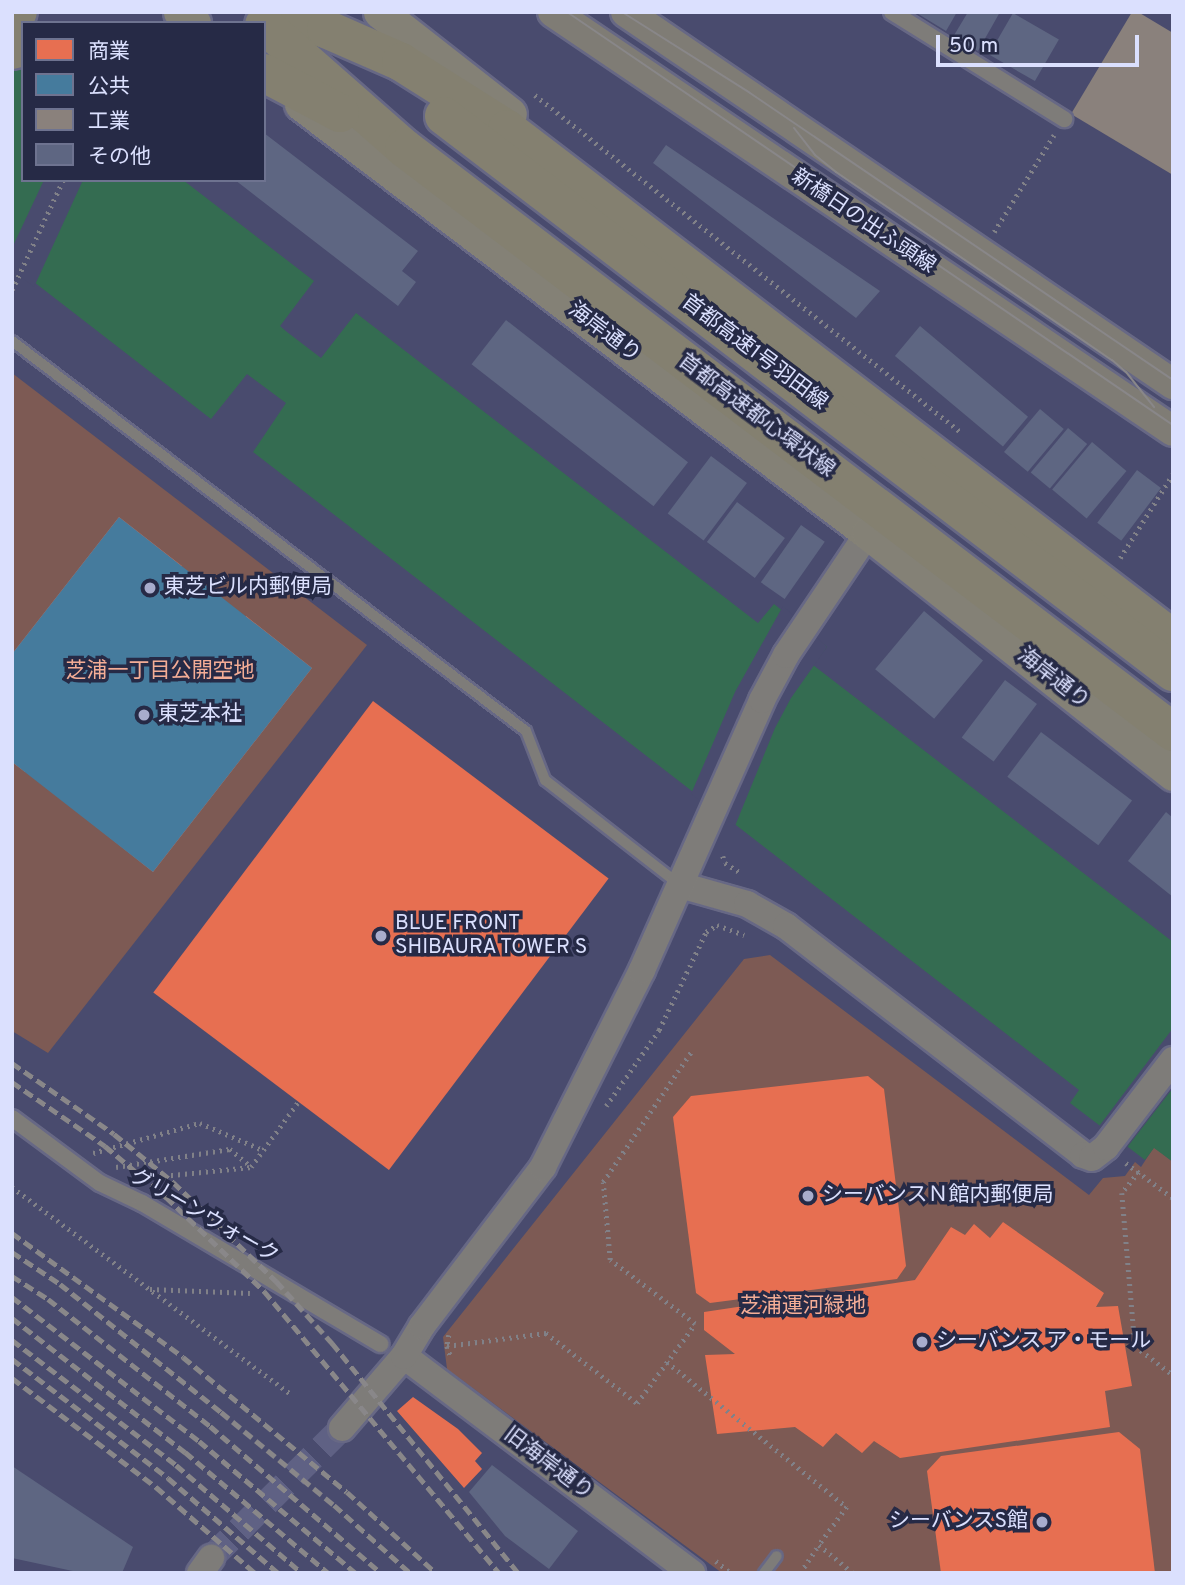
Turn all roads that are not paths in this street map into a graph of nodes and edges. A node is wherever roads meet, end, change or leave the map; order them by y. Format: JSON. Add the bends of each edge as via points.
{"nodes":[{"id":1,"x":18,"y":12,"type":"edge"},
{"id":2,"x":271,"y":12,"type":"edge"},
{"id":3,"x":309,"y":12,"type":"edge"},
{"id":4,"x":380,"y":12,"type":"edge"},
{"id":5,"x":553,"y":12,"type":"edge"},
{"id":6,"x":626,"y":12,"type":"edge"},
{"id":7,"x":892,"y":12,"type":"edge"},
{"id":8,"x":12,"y":14,"type":"edge"},
{"id":9,"x":266,"y":27,"type":"edge"},
{"id":10,"x":266,"y":76,"type":"edge"},
{"id":11,"x":266,"y":77,"type":"edge"},
{"id":12,"x":1064,"y":119,"type":"road end"},
{"id":13,"x":404,"y":148,"type":"junction"},
{"id":14,"x":12,"y":341,"type":"edge"},
{"id":15,"x":1173,"y":384,"type":"edge"},
{"id":16,"x":1173,"y":431,"type":"edge"},
{"id":17,"x":982,"y":492,"type":"junction"},
{"id":18,"x":868,"y":533,"type":"junction"},
{"id":19,"x":1173,"y":626,"type":"edge"},
{"id":20,"x":1173,"y":639,"type":"edge"},
{"id":21,"x":1173,"y":659,"type":"edge"},
{"id":22,"x":1173,"y":672,"type":"edge"},
{"id":23,"x":1107,"y":685,"type":"junction"},
{"id":24,"x":1173,"y":732,"type":"edge"},
{"id":25,"x":1173,"y":742,"type":"edge"},
{"id":26,"x":1173,"y":774,"type":"edge"},
{"id":27,"x":680,"y":885,"type":"junction"},
{"id":28,"x":1173,"y":1060,"type":"edge"},
{"id":29,"x":12,"y":1118,"type":"edge"},
{"id":30,"x":380,"y":1344,"type":"dead end"},
{"id":31,"x":404,"y":1356,"type":"junction"},
{"id":32,"x":342,"y":1428,"type":"tunnel mouth"},
{"id":33,"x":777,"y":1556,"type":"dead end"},
{"id":34,"x":701,"y":1565,"type":"edge"},
{"id":35,"x":764,"y":1573,"type":"edge"}],
"edges":[{"from":1,"to":8,"type":"highway"},
{"from":2,"to":17,"type":"highway","name":"首都高速1号羽田線","via":[[367,45],[475,108],[559,167]]},
{"from":3,"to":22,"type":"highway","name":"首都高速1号羽田線"},
{"from":4,"to":19,"type":"main road"},
{"from":5,"to":16,"type":"main road","name":"新橋日の出ふ頭線"},
{"from":6,"to":15,"type":"main road","name":"新橋日の出ふ頭線"},
{"from":7,"to":12,"type":"street"},
{"from":9,"to":13,"type":"highway","name":"首都高速都心環状線"},
{"from":10,"to":13,"type":"highway","name":"首都高速都心環状線"},
{"from":11,"to":18,"type":"main road","name":"海岸通り"},
{"from":13,"to":23,"type":"highway","name":"首都高速都心環状線"},
{"from":14,"to":27,"type":"lane","via":[[526,731],[545,780]]},
{"from":17,"to":20,"type":"highway"},
{"from":17,"to":21,"type":"highway"},
{"from":18,"to":26,"type":"main road","name":"海岸通り"},
{"from":18,"to":27,"type":"street","via":[[762,699]]},
{"from":23,"to":24,"type":"highway"},
{"from":23,"to":25,"type":"highway"},
{"from":27,"to":28,"type":"street","via":[[747,904],[786,926],[1076,1151],[1092,1158],[1118,1150]]},
{"from":27,"to":31,"type":"street","via":[[543,1167]]},
{"from":29,"to":30,"type":"street","name":"グリーンウォーク","via":[[100,1183],[142,1203]]},
{"from":31,"to":32,"type":"street"},
{"from":31,"to":34,"type":"street","name":"旧海岸通り"},
{"from":33,"to":35,"type":"lane"}]}
